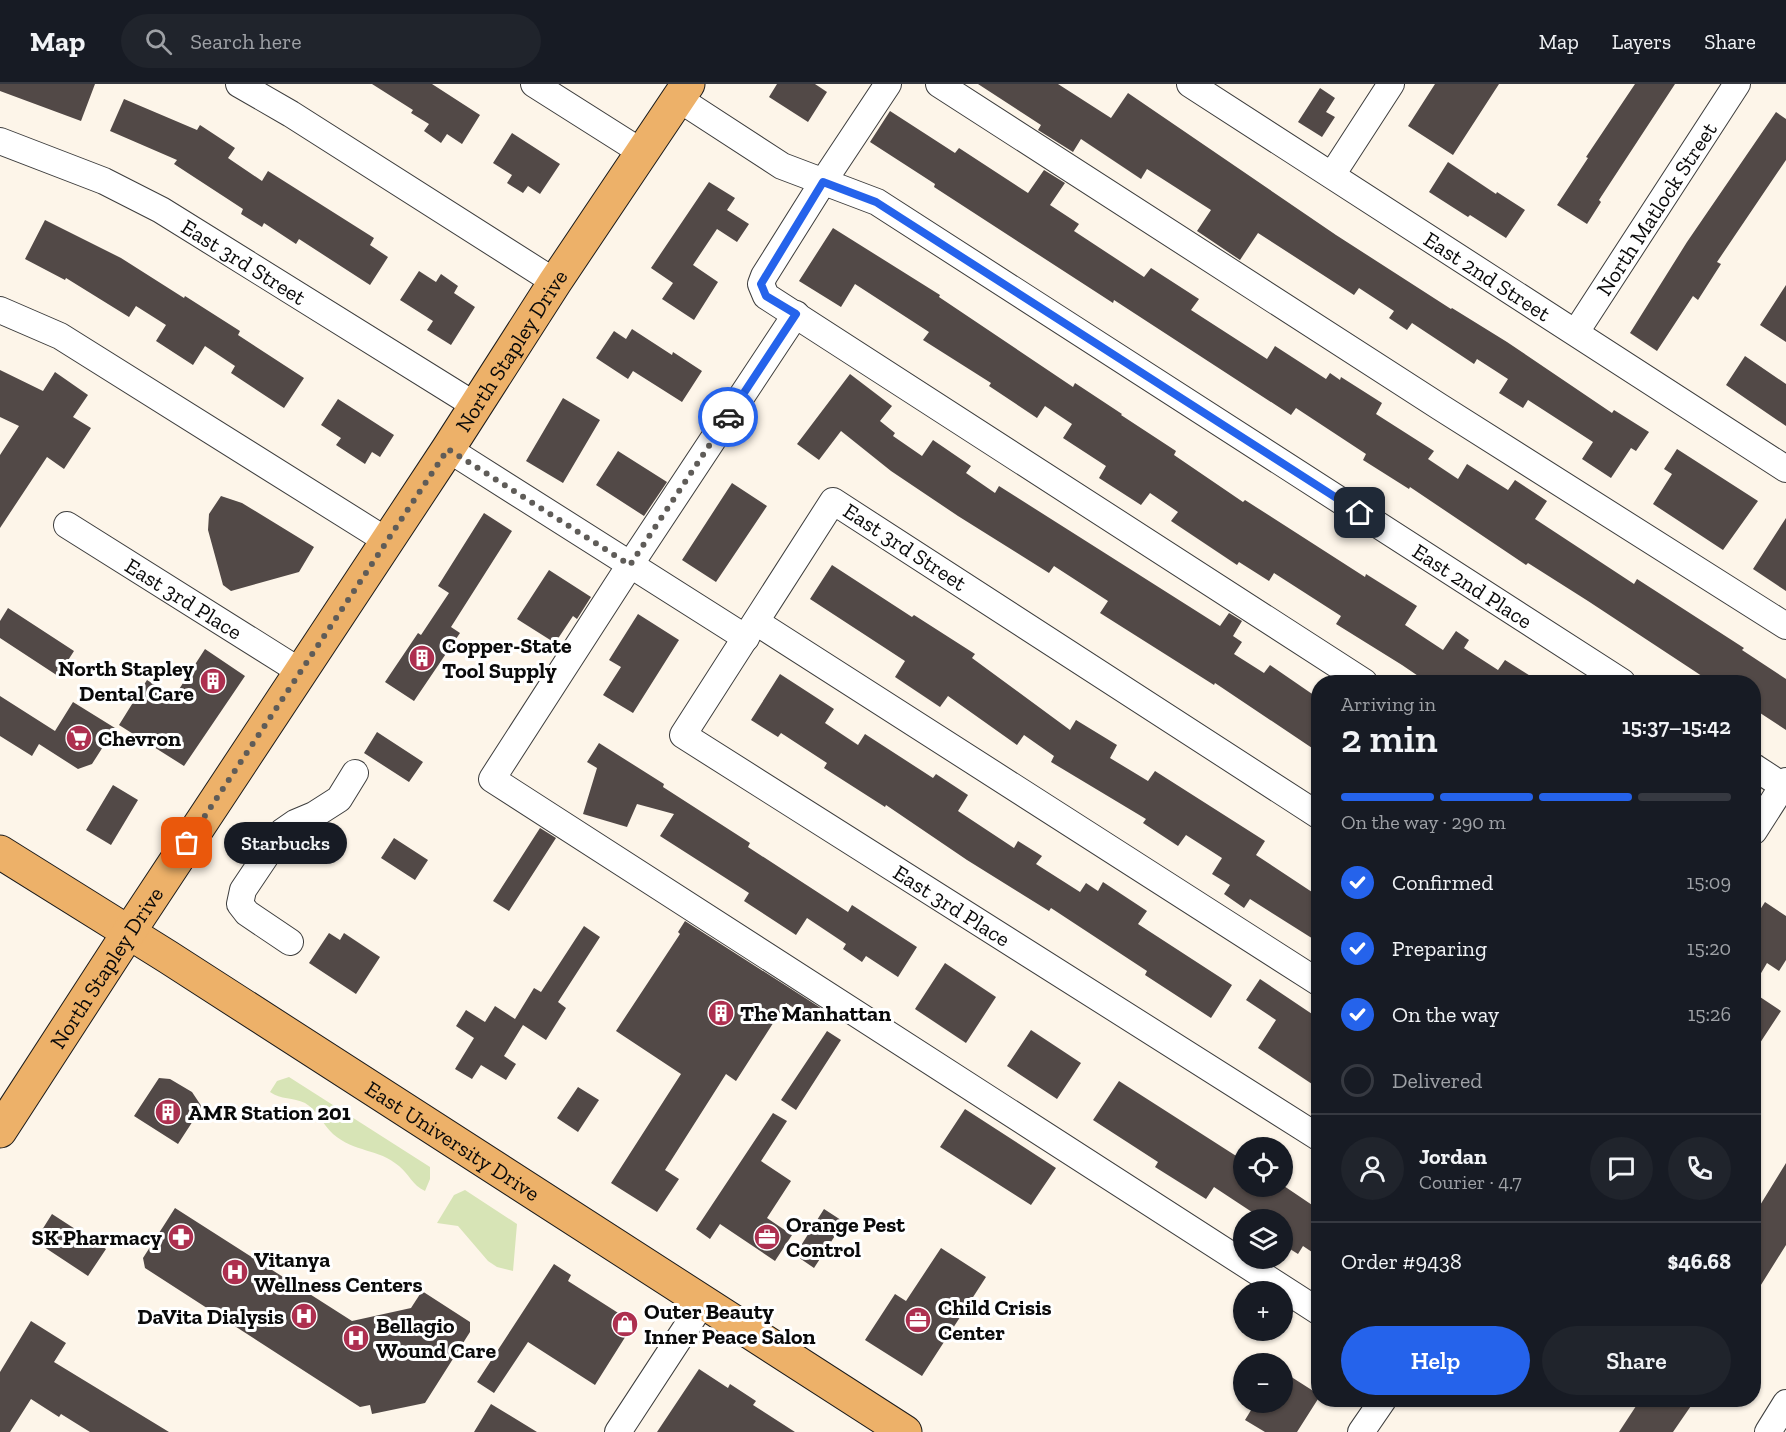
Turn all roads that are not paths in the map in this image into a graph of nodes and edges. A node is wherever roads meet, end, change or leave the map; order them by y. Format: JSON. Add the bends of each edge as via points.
{"nodes":[{"id":1,"x":239,"y":84,"type":"edge"},
{"id":2,"x":534,"y":84,"type":"edge"},
{"id":3,"x":888,"y":84,"type":"edge"},
{"id":4,"x":939,"y":84,"type":"edge"},
{"id":5,"x":1190,"y":84,"type":"edge"},
{"id":6,"x":1391,"y":84,"type":"edge"},
{"id":7,"x":1737,"y":84,"type":"edge"},
{"id":8,"x":684,"y":91,"type":"edge"},
{"id":9,"x":0,"y":141,"type":"edge"},
{"id":10,"x":643,"y":153,"type":"junction"},
{"id":11,"x":1332,"y":175,"type":"junction"},
{"id":12,"x":823,"y":182,"type":"junction"},
{"id":13,"x":555,"y":282,"type":"junction"},
{"id":14,"x":0,"y":310,"type":"edge"},
{"id":15,"x":796,"y":314,"type":"junction"},
{"id":16,"x":1576,"y":332,"type":"junction"},
{"id":17,"x":476,"y":406,"type":"junction"},
{"id":18,"x":448,"y":449,"type":"junction"},
{"id":19,"x":1786,"y":469,"type":"edge"},
{"id":20,"x":67,"y":525,"type":"dead end"},
{"id":21,"x":387,"y":541,"type":"junction"},
{"id":22,"x":630,"y":565,"type":"junction"},
{"id":23,"x":1786,"y":626,"type":"edge"},
{"id":24,"x":751,"y":630,"type":"junction"},
{"id":25,"x":301,"y":672,"type":"junction"},
{"id":26,"x":1353,"y":675,"type":"edge"},
{"id":27,"x":1611,"y":675,"type":"edge"},
{"id":28,"x":1761,"y":771,"type":"edge"},
{"id":29,"x":355,"y":773,"type":"dead end"},
{"id":30,"x":1784,"y":784,"type":"edge"},
{"id":31,"x":1311,"y":810,"type":"edge"},
{"id":32,"x":1761,"y":820,"type":"edge"},
{"id":33,"x":0,"y":852,"type":"edge"},
{"id":34,"x":129,"y":932,"type":"junction"},
{"id":35,"x":290,"y":942,"type":"dead end"},
{"id":36,"x":1311,"y":978,"type":"edge"},
{"id":37,"x":0,"y":1131,"type":"edge"},
{"id":38,"x":1311,"y":1133,"type":"edge"},
{"id":39,"x":703,"y":1302,"type":"junction"},
{"id":40,"x":1311,"y":1306,"type":"edge"},
{"id":41,"x":1786,"y":1403,"type":"edge"},
{"id":42,"x":1378,"y":1407,"type":"edge"},
{"id":43,"x":618,"y":1432,"type":"edge"},
{"id":44,"x":905,"y":1432,"type":"edge"},
{"id":45,"x":1361,"y":1432,"type":"edge"},
{"id":46,"x":1768,"y":1432,"type":"edge"}],
"edges":[{"from":1,"to":13,"type":"street"},
{"from":2,"to":10,"type":"street"},
{"from":3,"to":12,"type":"street"},
{"from":4,"to":23,"type":"street"},
{"from":5,"to":11,"type":"street","name":"East 2nd Street"},
{"from":6,"to":11,"type":"street"},
{"from":7,"to":16,"type":"street","name":"North Matlock Street"},
{"from":8,"to":10,"type":"main road","name":"North Stapley Drive"},
{"from":8,"to":12,"type":"street","name":"East 2nd Place","via":[[782,166]]},
{"from":9,"to":17,"type":"street","name":"East 3rd Street","via":[[104,181],[161,210]]},
{"from":10,"to":13,"type":"main road","name":"North Stapley Drive"},
{"from":11,"to":16,"type":"street","name":"East 2nd Street"},
{"from":12,"to":15,"type":"street","via":[[761,284],[766,296]]},
{"from":12,"to":27,"type":"street","name":"East 2nd Place","via":[[876,202]]},
{"from":13,"to":17,"type":"main road","name":"North Stapley Drive"},
{"from":14,"to":21,"type":"street","via":[[60,336]]},
{"from":15,"to":22,"type":"street"},
{"from":15,"to":26,"type":"street"},
{"from":16,"to":19,"type":"street","name":"East 2nd Street"},
{"from":17,"to":18,"type":"main road","name":"North Stapley Drive"},
{"from":18,"to":21,"type":"main road","name":"North Stapley Drive"},
{"from":18,"to":22,"type":"street"},
{"from":20,"to":25,"type":"street","name":"East 3rd Place"},
{"from":21,"to":25,"type":"main road","name":"North Stapley Drive"},
{"from":22,"to":24,"type":"street"},
{"from":22,"to":40,"type":"street","via":[[492,779]]},
{"from":24,"to":31,"type":"street","name":"East 3rd Street","via":[[833,501]]},
{"from":24,"to":36,"type":"street"},
{"from":24,"to":38,"type":"street","name":"East 3rd Place","via":[[683,735]]},
{"from":25,"to":34,"type":"main road","name":"North Stapley Drive"},
{"from":28,"to":30,"type":"street"},
{"from":29,"to":35,"type":"street","via":[[339,799],[282,832],[243,890],[240,904],[247,913]]},
{"from":30,"to":32,"type":"street"},
{"from":33,"to":34,"type":"main road","name":"East University Drive"},
{"from":34,"to":37,"type":"main road","name":"North Stapley Drive"},
{"from":34,"to":39,"type":"main road","name":"East University Drive"},
{"from":39,"to":43,"type":"street"},
{"from":39,"to":44,"type":"main road","name":"East University Drive"},
{"from":41,"to":46,"type":"street"},
{"from":42,"to":45,"type":"street"}]}
